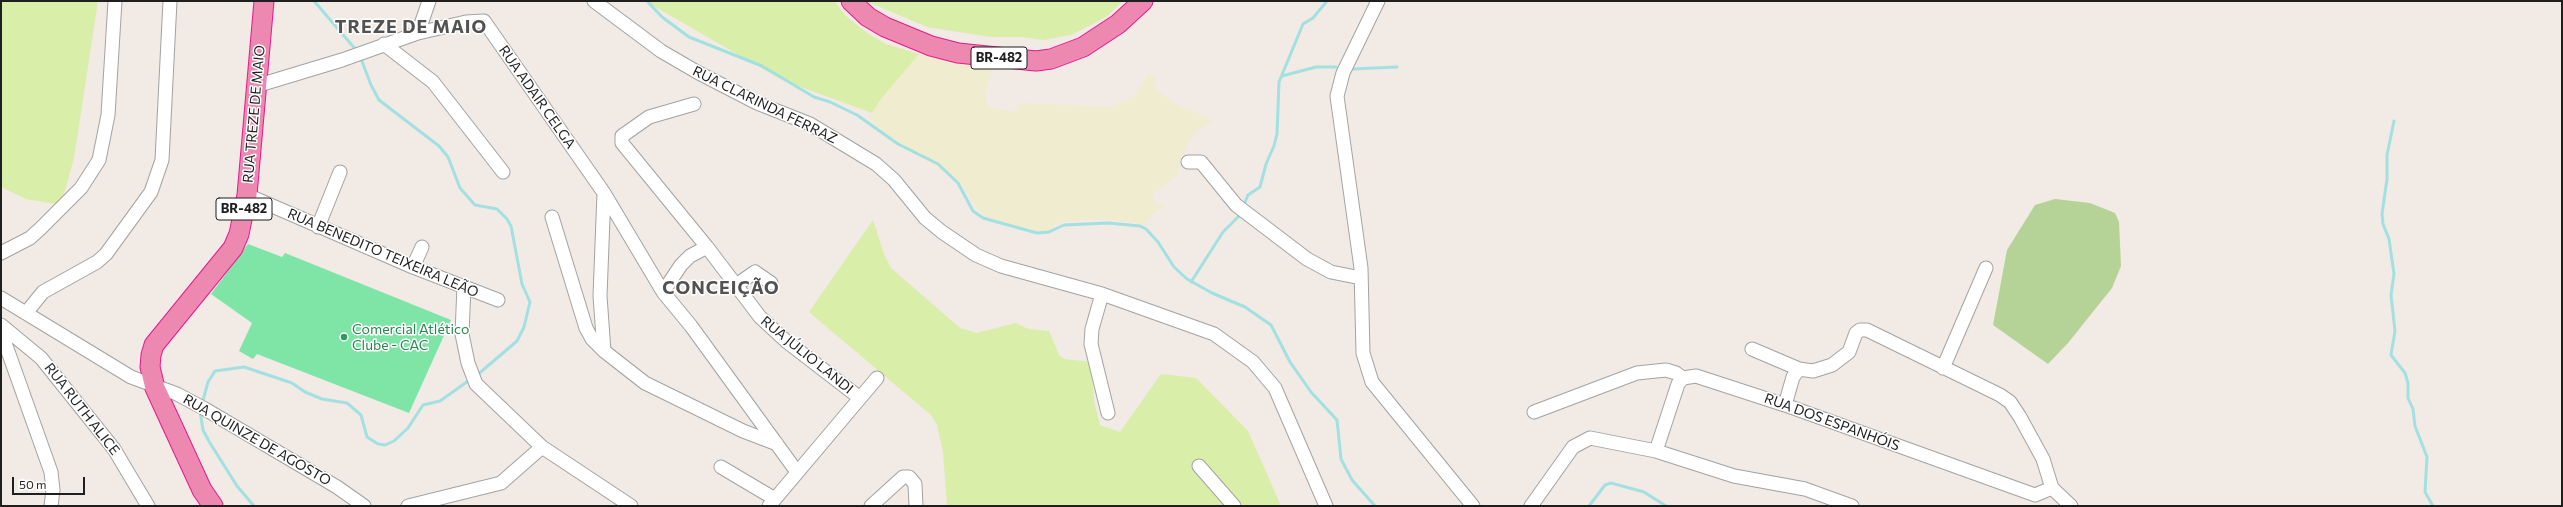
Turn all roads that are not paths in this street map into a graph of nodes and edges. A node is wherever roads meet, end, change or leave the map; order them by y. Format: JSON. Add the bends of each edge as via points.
{"nodes":[{"id":1,"x":115,"y":1,"type":"edge"},
{"id":2,"x":170,"y":1,"type":"edge"},
{"id":3,"x":264,"y":1,"type":"edge"},
{"id":4,"x":429,"y":1,"type":"edge"},
{"id":5,"x":594,"y":1,"type":"edge"},
{"id":6,"x":851,"y":1,"type":"edge"},
{"id":7,"x":1143,"y":1,"type":"edge"},
{"id":8,"x":1378,"y":1,"type":"edge"},
{"id":9,"x":418,"y":33,"type":"junction"},
{"id":10,"x":384,"y":44,"type":"junction"},
{"id":11,"x":256,"y":86,"type":"junction"},
{"id":12,"x":694,"y":104,"type":"dead end"},
{"id":13,"x":1188,"y":162,"type":"dead end"},
{"id":14,"x":340,"y":172,"type":"dead end"},
{"id":15,"x":503,"y":172,"type":"dead end"},
{"id":16,"x":604,"y":193,"type":"junction"},
{"id":17,"x":247,"y":195,"type":"junction"},
{"id":18,"x":552,"y":218,"type":"dead end"},
{"id":19,"x":318,"y":227,"type":"junction"},
{"id":20,"x":422,"y":247,"type":"dead end"},
{"id":21,"x":707,"y":247,"type":"junction"},
{"id":22,"x":1,"y":253,"type":"edge"},
{"id":23,"x":413,"y":266,"type":"junction"},
{"id":24,"x":1986,"y":268,"type":"dead end"},
{"id":25,"x":1360,"y":278,"type":"junction"},
{"id":26,"x":771,"y":283,"type":"dead end"},
{"id":27,"x":464,"y":286,"type":"junction"},
{"id":28,"x":735,"y":286,"type":"junction"},
{"id":29,"x":663,"y":292,"type":"junction"},
{"id":30,"x":1102,"y":294,"type":"junction"},
{"id":31,"x":1,"y":298,"type":"edge"},
{"id":32,"x":498,"y":300,"type":"dead end"},
{"id":33,"x":26,"y":313,"type":"junction"},
{"id":34,"x":3,"y":327,"type":"edge"},
{"id":35,"x":1752,"y":349,"type":"dead end"},
{"id":36,"x":604,"y":351,"type":"junction"},
{"id":37,"x":1943,"y":368,"type":"junction"},
{"id":38,"x":1799,"y":369,"type":"junction"},
{"id":39,"x":877,"y":378,"type":"dead end"},
{"id":40,"x":1683,"y":378,"type":"junction"},
{"id":41,"x":155,"y":388,"type":"junction"},
{"id":42,"x":860,"y":398,"type":"junction"},
{"id":43,"x":1785,"y":405,"type":"junction"},
{"id":44,"x":1534,"y":412,"type":"dead end"},
{"id":45,"x":1108,"y":413,"type":"dead end"},
{"id":46,"x":777,"y":444,"type":"junction"},
{"id":47,"x":542,"y":447,"type":"junction"},
{"id":48,"x":1656,"y":451,"type":"junction"},
{"id":49,"x":1198,"y":466,"type":"dead end"},
{"id":50,"x":721,"y":467,"type":"dead end"},
{"id":51,"x":797,"y":472,"type":"junction"},
{"id":52,"x":2052,"y":488,"type":"junction"},
{"id":53,"x":202,"y":498,"type":"edge"},
{"id":54,"x":772,"y":503,"type":"edge"},
{"id":55,"x":51,"y":506,"type":"edge"},
{"id":56,"x":148,"y":506,"type":"edge"},
{"id":57,"x":213,"y":506,"type":"edge"},
{"id":58,"x":364,"y":506,"type":"edge"},
{"id":59,"x":408,"y":506,"type":"edge"},
{"id":60,"x":631,"y":506,"type":"edge"},
{"id":61,"x":871,"y":506,"type":"edge"},
{"id":62,"x":916,"y":506,"type":"edge"},
{"id":63,"x":1234,"y":506,"type":"edge"},
{"id":64,"x":1326,"y":506,"type":"edge"},
{"id":65,"x":1473,"y":506,"type":"edge"},
{"id":66,"x":1531,"y":506,"type":"edge"},
{"id":67,"x":1852,"y":506,"type":"edge"},
{"id":68,"x":2071,"y":506,"type":"edge"}],
"edges":[{"from":1,"to":22,"type":"street","via":[[108,115],[99,160],[81,188],[41,228],[30,238]]},
{"from":2,"to":33,"type":"street","via":[[162,160],[151,192],[106,254],[97,262],[43,292]]},
{"from":3,"to":11,"type":"highway","name":"RUA TREZE DE MAIO","number":"BR-482"},
{"from":4,"to":9,"type":"street"},
{"from":5,"to":30,"type":"street","name":"RUA CLARINDA FERRAZ","via":[[654,47],[691,69],[758,103],[810,124],[876,164],[894,180],[925,218],[976,254],[1001,266]]},
{"from":6,"to":7,"type":"highway","number":"BR-482","via":[[868,17],[885,27],[931,46],[958,53],[1036,61],[1051,59],[1083,47],[1118,24]]},
{"from":8,"to":25,"type":"street","via":[[1338,86],[1338,117]]},
{"from":9,"to":10,"type":"street","name":"RUA ADAIR CELGA"},
{"from":9,"to":16,"type":"street","name":"RUA ADAIR CELGA","via":[[466,22],[484,21]]},
{"from":10,"to":11,"type":"street","name":"RUA ADAIR CELGA"},
{"from":10,"to":15,"type":"street","via":[[433,82]]},
{"from":11,"to":17,"type":"highway","name":"RUA TREZE DE MAIO","number":"BR-482"},
{"from":12,"to":21,"type":"street","name":"RUA JÚLIO LANDI","via":[[649,117],[624,133],[620,140]]},
{"from":13,"to":25,"type":"street","via":[[1202,162],[1242,210],[1316,265],[1346,276]]},
{"from":14,"to":19,"type":"street"},
{"from":16,"to":29,"type":"street"},
{"from":16,"to":36,"type":"street","via":[[600,296]]},
{"from":17,"to":19,"type":"street","name":"RUA BENEDITO TEIXEIRA LEÃO"},
{"from":17,"to":41,"type":"highway","name":"RUA TREZE DE MAIO","number":"BR-482","via":[[239,234],[233,248],[154,345],[150,367]]},
{"from":18,"to":36,"type":"street","via":[[586,328],[592,339]]},
{"from":19,"to":23,"type":"street","name":"RUA BENEDITO TEIXEIRA LEÃO"},
{"from":20,"to":23,"type":"street"},
{"from":21,"to":28,"type":"street","name":"RUA JÚLIO LANDI"},
{"from":21,"to":29,"type":"street","via":[[694,253],[681,266]]},
{"from":23,"to":27,"type":"street","name":"RUA BENEDITO TEIXEIRA LEÃO"},
{"from":24,"to":37,"type":"street"},
{"from":25,"to":65,"type":"street","via":[[1363,353],[1372,382]]},
{"from":26,"to":28,"type":"street","via":[[762,274],[755,272]]},
{"from":27,"to":32,"type":"street","name":"RUA BENEDITO TEIXEIRA LEÃO"},
{"from":27,"to":47,"type":"street","via":[[462,334],[468,363],[476,384]]},
{"from":28,"to":42,"type":"street","name":"RUA JÚLIO LANDI","via":[[760,317],[786,341]]},
{"from":29,"to":46,"type":"street"},
{"from":30,"to":45,"type":"street","via":[[1092,328],[1091,344]]},
{"from":30,"to":64,"type":"street","name":"RUA CLARINDA FERRAZ","via":[[1214,334],[1253,362],[1275,388]]},
{"from":31,"to":33,"type":"street","name":"RUA QUINZE DE AGOSTO"},
{"from":33,"to":41,"type":"street","name":"RUA QUINZE DE AGOSTO","via":[[120,371]]},
{"from":34,"to":55,"type":"street","via":[[5,343],[51,472]]},
{"from":34,"to":56,"type":"street","name":"RUA RUTH ALICE","via":[[41,358],[114,448]]},
{"from":35,"to":38,"type":"street"},
{"from":36,"to":46,"type":"street","via":[[626,370],[651,386],[743,432]]},
{"from":37,"to":38,"type":"street","via":[[1880,336],[1860,330],[1849,352],[1832,366],[1813,371]]},
{"from":37,"to":52,"type":"street","via":[[2010,402],[2043,459]]},
{"from":38,"to":43,"type":"street","via":[[1793,377]]},
{"from":39,"to":42,"type":"street"},
{"from":40,"to":43,"type":"street","name":"RUA DOS ESPANHÓIS","via":[[1696,376]]},
{"from":40,"to":44,"type":"street","via":[[1666,370],[1637,373]]},
{"from":40,"to":48,"type":"street","via":[[1673,397]]},
{"from":41,"to":53,"type":"highway","number":"BR-482"},
{"from":41,"to":58,"type":"street","name":"RUA QUINZE DE AGOSTO","via":[[177,394],[200,406],[337,487]]},
{"from":42,"to":51,"type":"street"},
{"from":43,"to":52,"type":"street","name":"RUA DOS ESPANHÓIS","via":[[2035,495]]},
{"from":46,"to":51,"type":"street"},
{"from":47,"to":59,"type":"street","via":[[501,483]]},
{"from":47,"to":60,"type":"street"},
{"from":48,"to":66,"type":"street","via":[[1590,438],[1573,447]]},
{"from":48,"to":67,"type":"street","via":[[1734,476],[1805,489]]},
{"from":49,"to":63,"type":"street"},
{"from":50,"to":54,"type":"street"},
{"from":51,"to":54,"type":"street"},
{"from":52,"to":68,"type":"street"},
{"from":53,"to":57,"type":"highway","number":"BR-482"},
{"from":61,"to":62,"type":"street","via":[[903,476],[909,477],[914,484]]}]}
